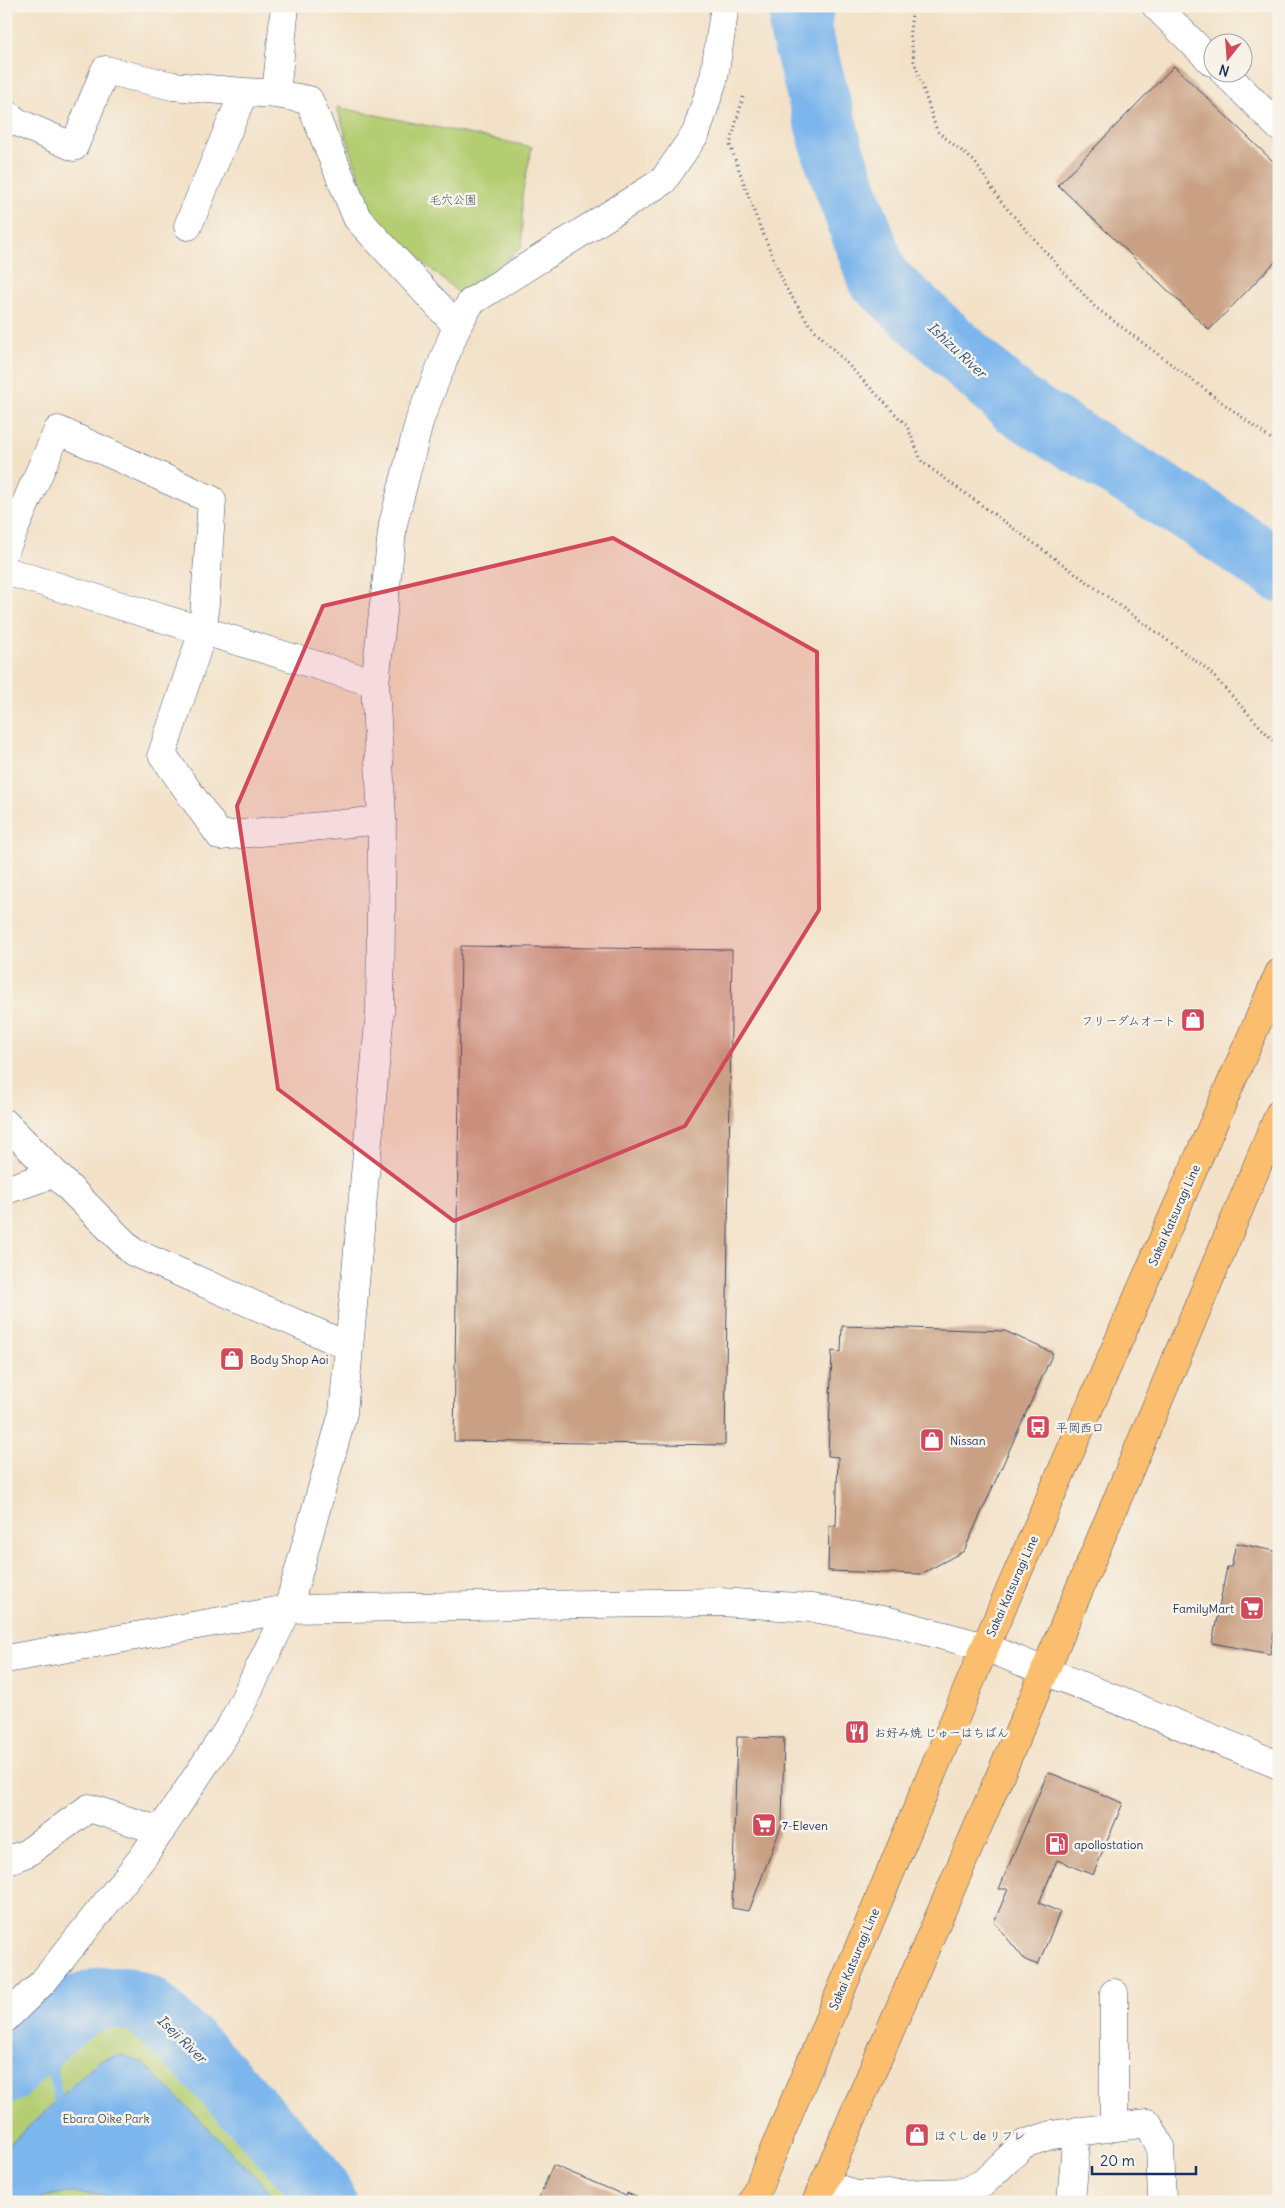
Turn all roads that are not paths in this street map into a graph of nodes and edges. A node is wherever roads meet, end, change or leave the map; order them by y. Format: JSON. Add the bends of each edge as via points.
{"nodes":[{"id":1,"x":285,"y":6,"type":"edge"},
{"id":2,"x":725,"y":6,"type":"edge"},
{"id":3,"x":1156,"y":6,"type":"edge"},
{"id":4,"x":1202,"y":52,"type":"edge"},
{"id":5,"x":1234,"y":82,"type":"edge"},
{"id":6,"x":244,"y":92,"type":"junction"},
{"id":7,"x":276,"y":94,"type":"junction"},
{"id":8,"x":6,"y":114,"type":"edge"},
{"id":9,"x":1279,"y":127,"type":"edge"},
{"id":10,"x":188,"y":226,"type":"dead end"},
{"id":11,"x":457,"y":326,"type":"junction"},
{"id":12,"x":6,"y":548,"type":"edge"},
{"id":13,"x":6,"y":571,"type":"edge"},
{"id":14,"x":202,"y":631,"type":"junction"},
{"id":15,"x":375,"y":683,"type":"junction"},
{"id":16,"x":382,"y":820,"type":"junction"},
{"id":17,"x":1279,"y":973,"type":"edge"},
{"id":18,"x":1279,"y":1114,"type":"edge"},
{"id":19,"x":6,"y":1124,"type":"edge"},
{"id":20,"x":53,"y":1174,"type":"junction"},
{"id":21,"x":6,"y":1190,"type":"edge"},
{"id":22,"x":348,"y":1346,"type":"junction"},
{"id":23,"x":288,"y":1609,"type":"junction"},
{"id":24,"x":985,"y":1647,"type":"junction"},
{"id":25,"x":6,"y":1659,"type":"edge"},
{"id":26,"x":1045,"y":1671,"type":"junction"},
{"id":27,"x":1279,"y":1766,"type":"edge"},
{"id":28,"x":161,"y":1831,"type":"junction"},
{"id":29,"x":6,"y":1861,"type":"edge"},
{"id":30,"x":1114,"y":1993,"type":"dead end"},
{"id":31,"x":6,"y":2018,"type":"edge"},
{"id":32,"x":1114,"y":2127,"type":"junction"},
{"id":33,"x":1077,"y":2131,"type":"junction"},
{"id":34,"x":820,"y":2192,"type":"edge"},
{"id":35,"x":752,"y":2202,"type":"edge"},
{"id":36,"x":1071,"y":2202,"type":"edge"},
{"id":37,"x":1162,"y":2202,"type":"edge"}],
"edges":[{"from":1,"to":7,"type":"street"},
{"from":2,"to":11,"type":"street","via":[[714,77],[696,133],[664,181],[471,302]]},
{"from":3,"to":4,"type":"street"},
{"from":5,"to":9,"type":"street"},
{"from":6,"to":7,"type":"street"},
{"from":6,"to":8,"type":"street","via":[[173,86],[105,70],[74,147]]},
{"from":6,"to":10,"type":"street"},
{"from":7,"to":11,"type":"street","via":[[309,100],[357,218]]},
{"from":11,"to":15,"type":"street","via":[[420,419],[393,524]]},
{"from":12,"to":14,"type":"street","via":[[58,430],[212,500]]},
{"from":13,"to":14,"type":"street"},
{"from":14,"to":15,"type":"street"},
{"from":14,"to":16,"type":"street","via":[[162,754],[220,836]]},
{"from":15,"to":16,"type":"street"},
{"from":16,"to":22,"type":"street","via":[[380,1012]]},
{"from":17,"to":24,"type":"main road","name":"Sakai Katsuragi Line"},
{"from":18,"to":26,"type":"main road"},
{"from":19,"to":20,"type":"street"},
{"from":20,"to":21,"type":"street"},
{"from":20,"to":22,"type":"street","via":[[133,1252]]},
{"from":22,"to":23,"type":"street","via":[[343,1413]]},
{"from":23,"to":24,"type":"street","via":[[730,1603],[812,1608],[889,1621]]},
{"from":23,"to":25,"type":"street"},
{"from":23,"to":28,"type":"street","via":[[233,1722]]},
{"from":24,"to":26,"type":"street"},
{"from":24,"to":35,"type":"main road","name":"Sakai Katsuragi Line"},
{"from":26,"to":27,"type":"street"},
{"from":26,"to":34,"type":"main road"},
{"from":28,"to":29,"type":"street","via":[[89,1808],[26,1853]]},
{"from":28,"to":31,"type":"street","via":[[43,1982]]},
{"from":30,"to":32,"type":"street"},
{"from":32,"to":33,"type":"street"},
{"from":32,"to":37,"type":"street","via":[[1148,2123],[1160,2146]]},
{"from":33,"to":34,"type":"street","via":[[1051,2134],[1024,2144],[983,2184],[964,2192],[856,2195]]},
{"from":33,"to":36,"type":"street"}]}
